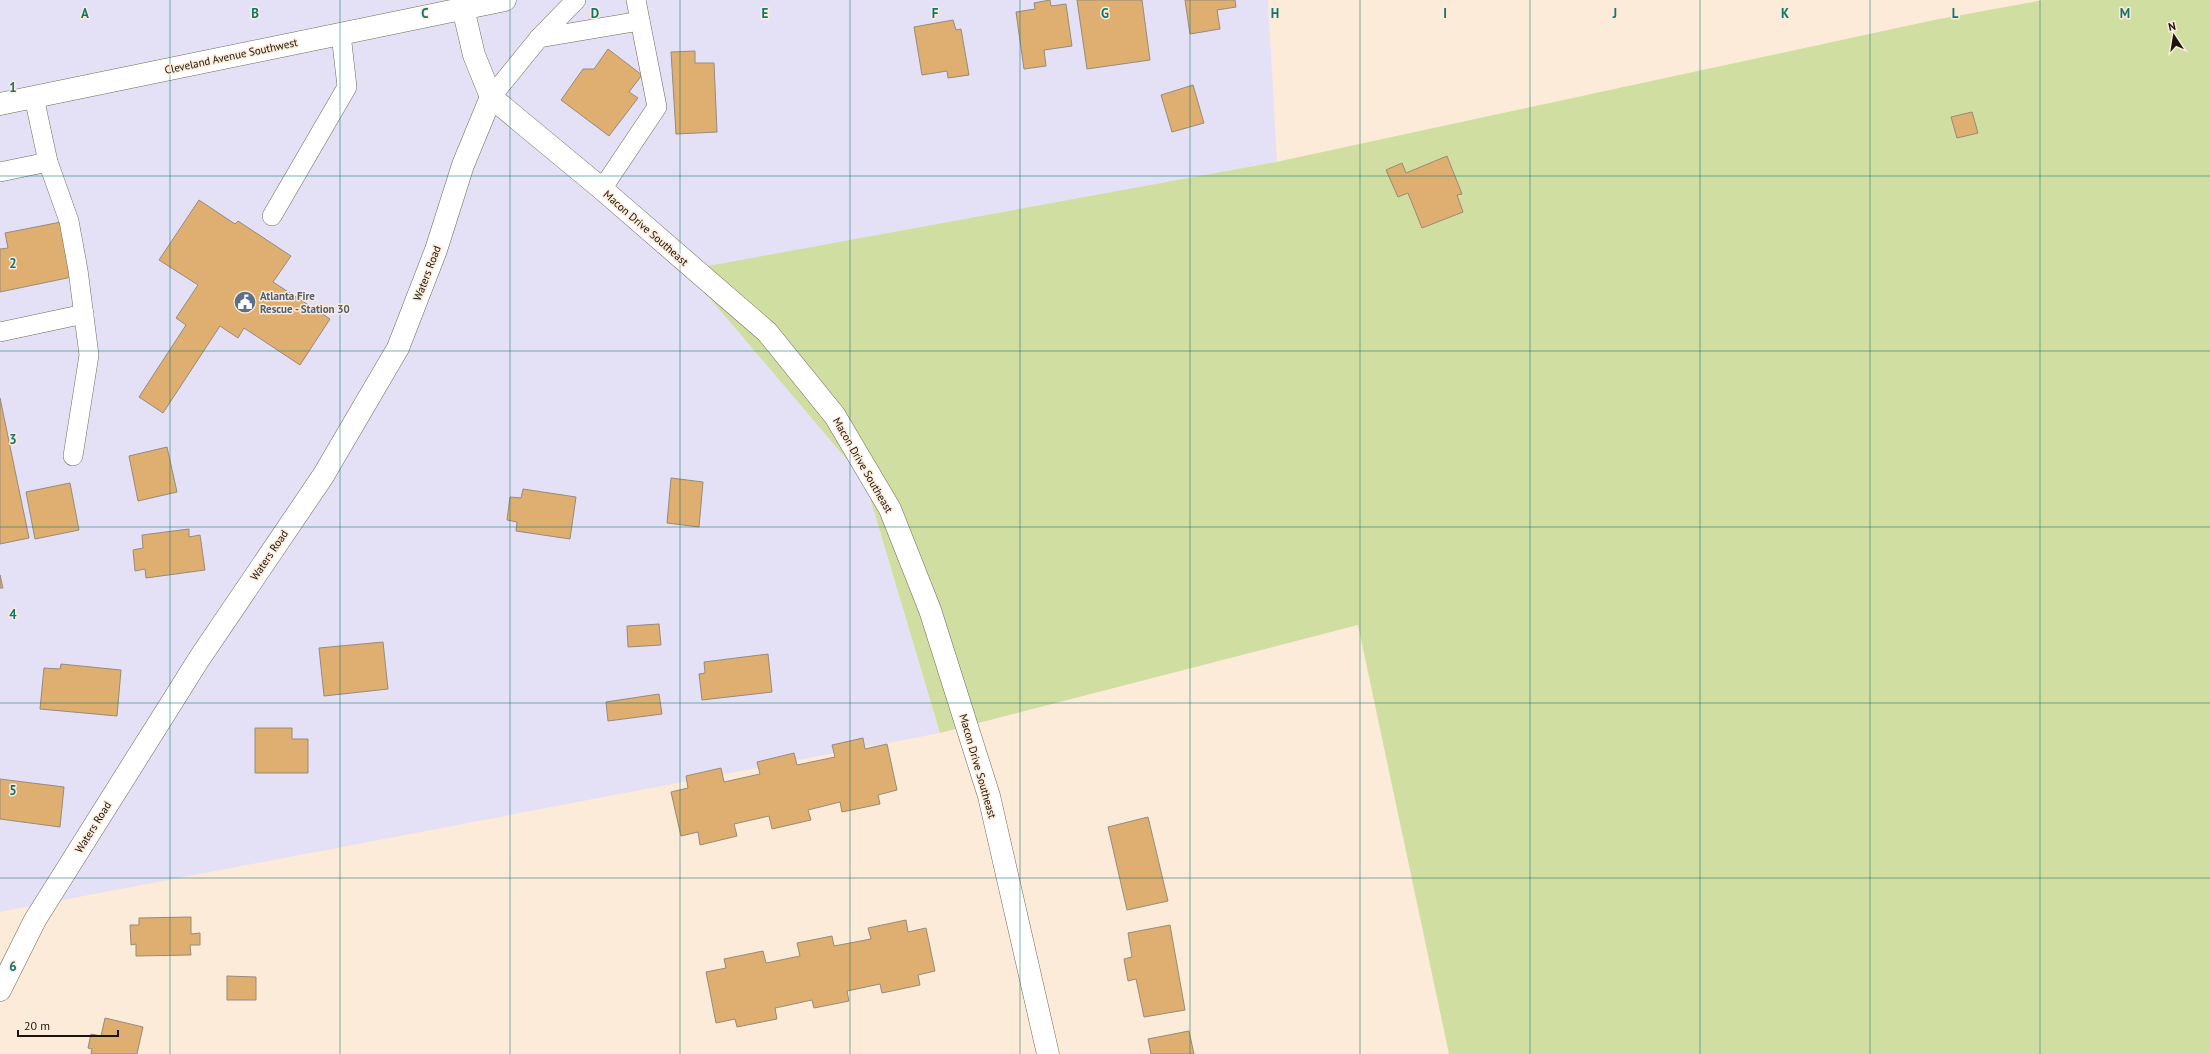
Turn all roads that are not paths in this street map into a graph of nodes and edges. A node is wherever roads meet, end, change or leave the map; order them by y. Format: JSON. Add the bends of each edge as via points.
{"nodes":[{"id":1,"x":504,"y":0,"type":"edge"},
{"id":2,"x":576,"y":0,"type":"edge"},
{"id":3,"x":636,"y":0,"type":"edge"},
{"id":4,"x":462,"y":4,"type":"edge"},
{"id":5,"x":640,"y":21,"type":"junction"},
{"id":6,"x":341,"y":34,"type":"junction"},
{"id":7,"x":538,"y":38,"type":"junction"},
{"id":8,"x":34,"y":97,"type":"junction"},
{"id":9,"x":491,"y":97,"type":"junction"},
{"id":10,"x":0,"y":104,"type":"edge"},
{"id":11,"x":48,"y":162,"type":"junction"},
{"id":12,"x":0,"y":172,"type":"edge"},
{"id":13,"x":602,"y":189,"type":"junction"},
{"id":14,"x":272,"y":216,"type":"dead end"},
{"id":15,"x":84,"y":314,"type":"junction"},
{"id":16,"x":0,"y":332,"type":"edge"},
{"id":17,"x":73,"y":456,"type":"dead end"},
{"id":18,"x":0,"y":990,"type":"edge"},
{"id":19,"x":1048,"y":1054,"type":"edge"}],
"edges":[{"from":1,"to":4,"type":"street","name":"Cleveland Avenue Southwest"},
{"from":2,"to":7,"type":"lane"},
{"from":3,"to":5,"type":"lane"},
{"from":4,"to":6,"type":"street","name":"Cleveland Avenue Southwest"},
{"from":4,"to":9,"type":"street","name":"Macon Drive Southeast","via":[[474,55]]},
{"from":5,"to":7,"type":"lane"},
{"from":5,"to":13,"type":"lane","via":[[657,107]]},
{"from":6,"to":8,"type":"street","name":"Cleveland Avenue Southwest"},
{"from":6,"to":14,"type":"lane","via":[[347,87]]},
{"from":7,"to":9,"type":"lane"},
{"from":8,"to":10,"type":"street","name":"Cleveland Avenue Southwest"},
{"from":8,"to":11,"type":"lane"},
{"from":9,"to":13,"type":"street","name":"Macon Drive Southeast"},
{"from":9,"to":18,"type":"street","name":"Waters Road","via":[[463,165],[436,250],[398,348],[323,476],[199,659],[35,920]]},
{"from":11,"to":12,"type":"lane"},
{"from":11,"to":15,"type":"lane","via":[[69,221]]},
{"from":13,"to":19,"type":"street","name":"Macon Drive Southeast","via":[[767,332],[835,416],[890,509],[930,610],[989,796]]},
{"from":15,"to":16,"type":"lane"},
{"from":15,"to":17,"type":"lane","via":[[89,355]]}]}
